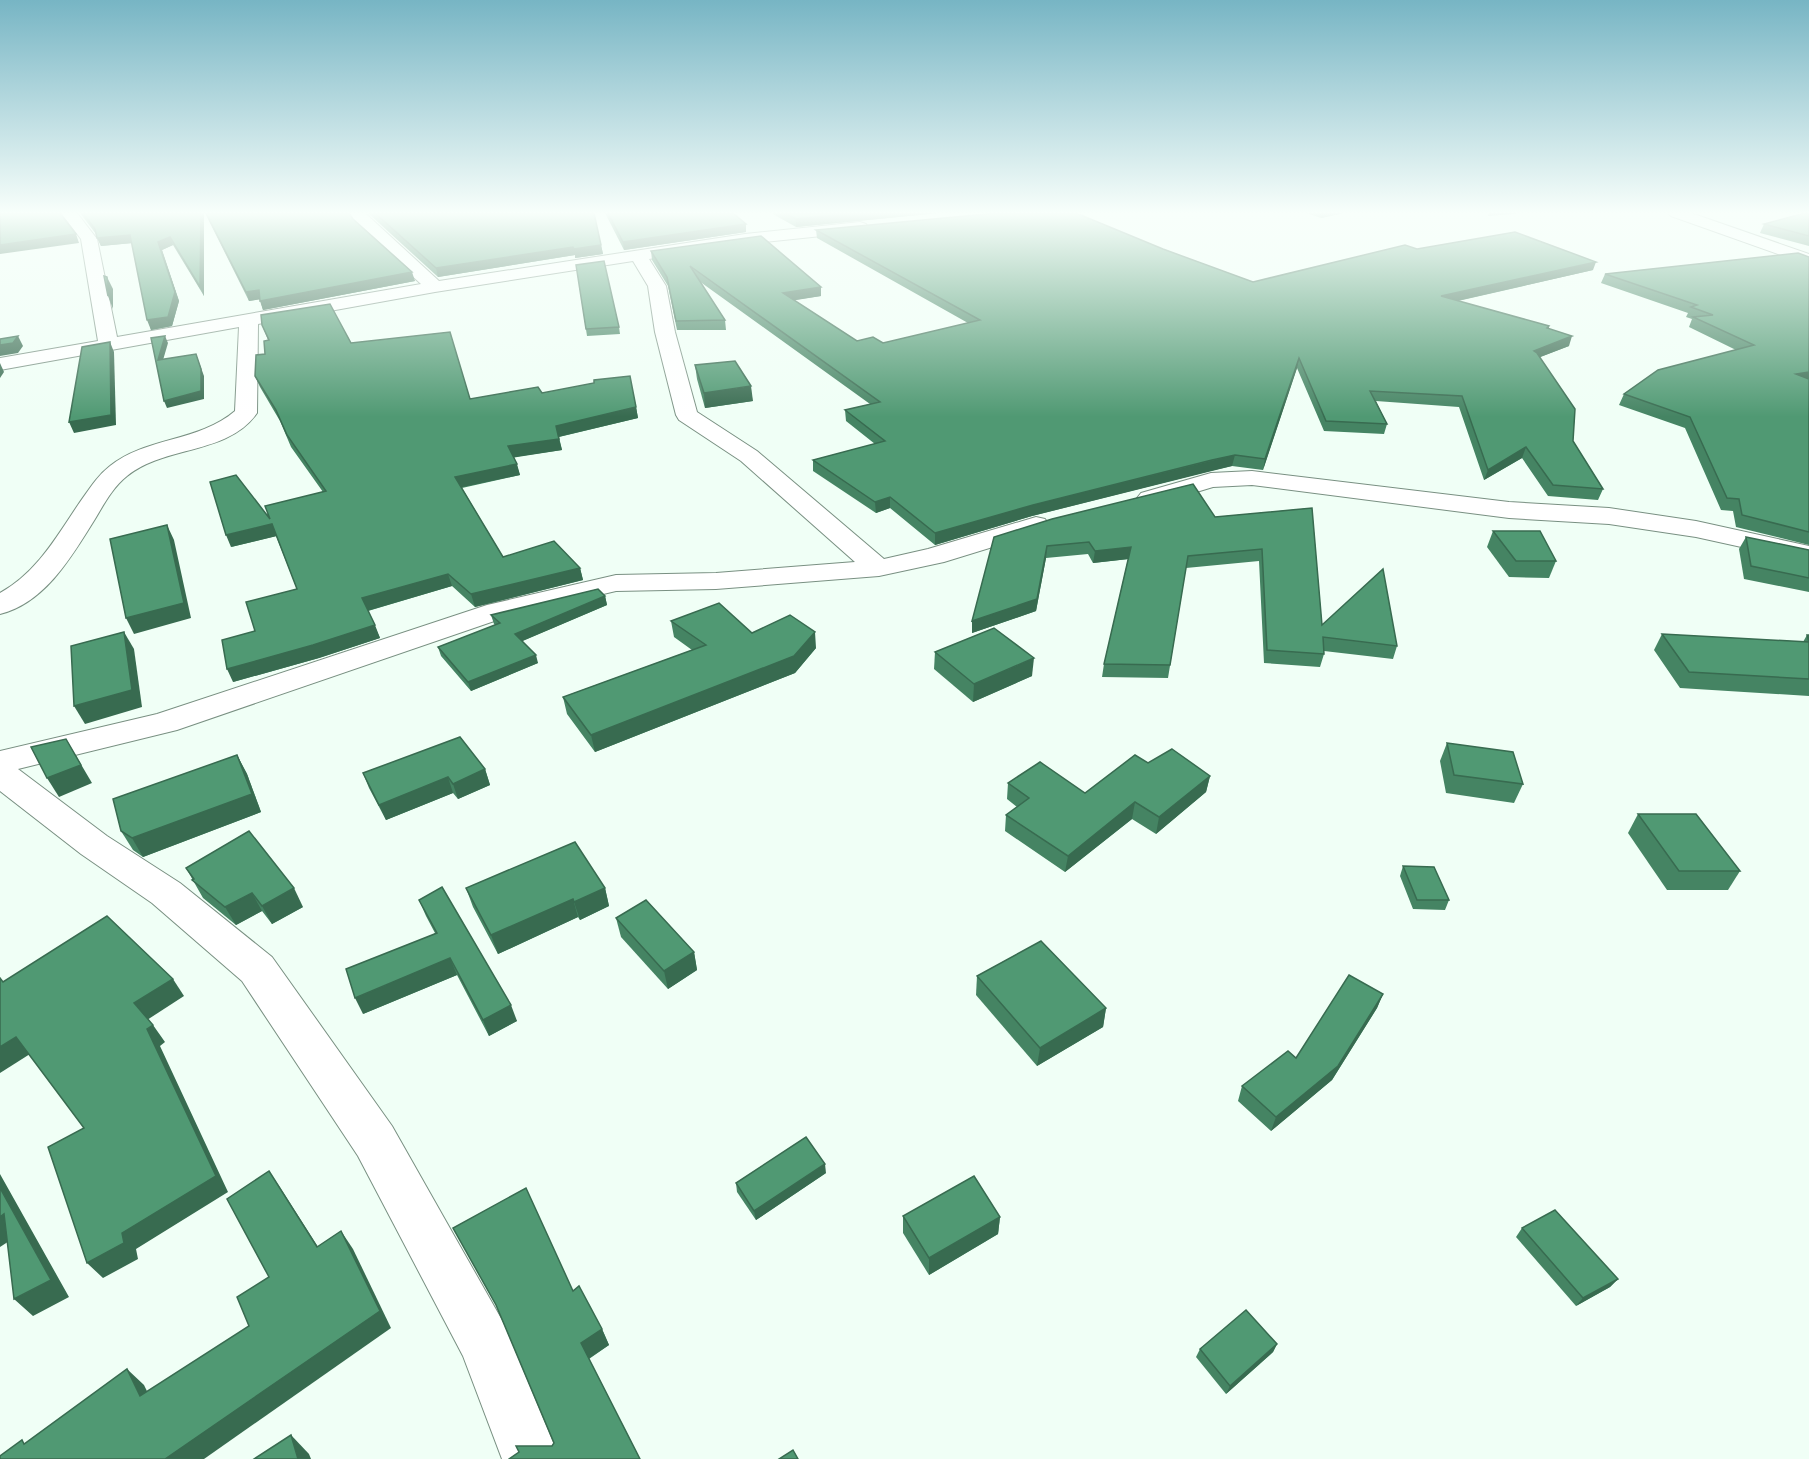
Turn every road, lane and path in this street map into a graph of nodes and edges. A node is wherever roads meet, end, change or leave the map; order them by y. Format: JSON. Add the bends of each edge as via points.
{"nodes":[{"id":1,"x":97,"y":281,"type":"edge"},
{"id":2,"x":428,"y":281,"type":"edge"},
{"id":3,"x":473,"y":281,"type":"edge"},
{"id":4,"x":654,"y":281,"type":"edge"},
{"id":5,"x":435,"y":287,"type":"junction"},
{"id":6,"x":249,"y":321,"type":"junction"},
{"id":7,"x":109,"y":346,"type":"junction"},
{"id":8,"x":0,"y":364,"type":"edge"},
{"id":9,"x":1120,"y":505,"type":"edge"},
{"id":10,"x":1064,"y":518,"type":"edge"},
{"id":11,"x":1809,"y":554,"type":"edge"},
{"id":12,"x":879,"y":568,"type":"junction"},
{"id":13,"x":0,"y":604,"type":"edge"},
{"id":14,"x":0,"y":762,"type":"edge"},
{"id":15,"x":0,"y":773,"type":"edge"},
{"id":16,"x":531,"y":1459,"type":"edge"}],
"edges":[{"from":1,"to":7,"type":"street"},
{"from":2,"to":5,"type":"street"},
{"from":3,"to":5,"type":"street"},
{"from":4,"to":12,"type":"street","via":[[687,415],[749,456]]},
{"from":5,"to":6,"type":"street"},
{"from":6,"to":7,"type":"street"},
{"from":6,"to":13,"type":"street","via":[[246,413],[236,424],[124,466],[103,486],[51,566],[20,595]]},
{"from":7,"to":8,"type":"street"},
{"from":9,"to":11,"type":"street","via":[[1211,480],[1252,478],[1509,510],[1609,516],[1696,529]]},
{"from":10,"to":12,"type":"street"},
{"from":12,"to":14,"type":"street","via":[[716,581],[615,583],[497,611],[165,723]]},
{"from":15,"to":16,"type":"street","via":[[94,845],[166,893],[258,969],[375,1141],[484,1341]]}]}
